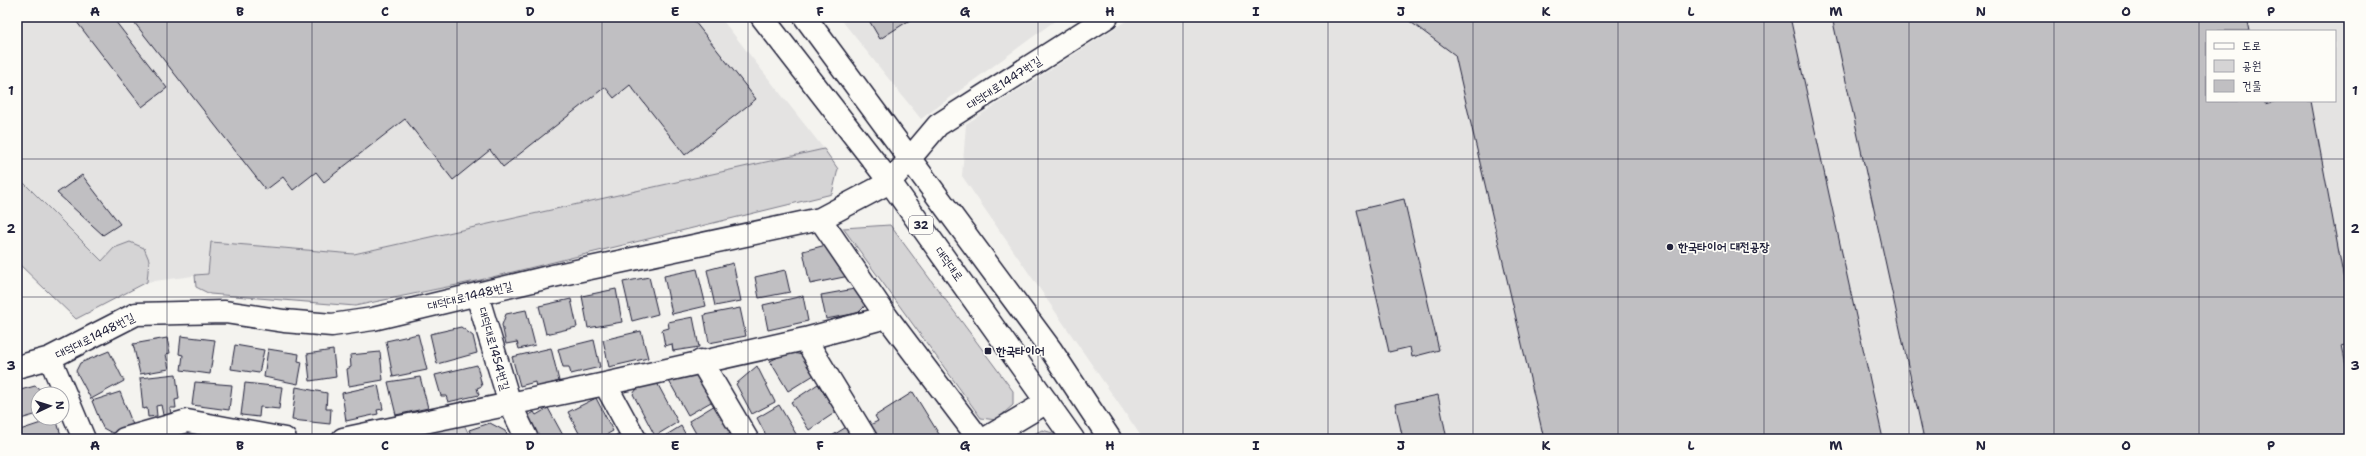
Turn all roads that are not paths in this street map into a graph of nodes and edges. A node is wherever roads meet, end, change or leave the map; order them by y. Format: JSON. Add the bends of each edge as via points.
{"nodes":[{"id":1,"x":762,"y":17,"type":"edge"},
{"id":2,"x":805,"y":17,"type":"edge"},
{"id":3,"x":1107,"y":17,"type":"edge"},
{"id":4,"x":911,"y":159,"type":"junction"},
{"id":5,"x":890,"y":182,"type":"junction"},
{"id":6,"x":820,"y":219,"type":"junction"},
{"id":7,"x":478,"y":295,"type":"junction"},
{"id":8,"x":887,"y":317,"type":"junction"},
{"id":9,"x":805,"y":339,"type":"junction"},
{"id":10,"x":50,"y":358,"type":"junction"},
{"id":11,"x":701,"y":361,"type":"junction"},
{"id":12,"x":17,"y":367,"type":"edge"},
{"id":13,"x":606,"y":384,"type":"junction"},
{"id":14,"x":1047,"y":402,"type":"junction"},
{"id":15,"x":510,"y":404,"type":"junction"},
{"id":16,"x":84,"y":439,"type":"edge"},
{"id":17,"x":124,"y":439,"type":"edge"},
{"id":18,"x":285,"y":439,"type":"edge"},
{"id":19,"x":343,"y":439,"type":"edge"},
{"id":20,"x":527,"y":439,"type":"edge"},
{"id":21,"x":635,"y":439,"type":"edge"},
{"id":22,"x":747,"y":439,"type":"edge"},
{"id":23,"x":866,"y":439,"type":"edge"},
{"id":24,"x":979,"y":439,"type":"edge"},
{"id":25,"x":985,"y":439,"type":"edge"},
{"id":26,"x":1073,"y":439,"type":"edge"},
{"id":27,"x":1110,"y":439,"type":"edge"}],
"edges":[{"from":1,"to":5,"type":"street","name":"대덕대로","number":"32"},
{"from":2,"to":4,"type":"street","number":"32"},
{"from":3,"to":4,"type":"street","name":"대덕대로1447번길","via":[[938,125]]},
{"from":4,"to":5,"type":"street","name":"대덕대로1448번길"},
{"from":4,"to":27,"type":"street","number":"32","via":[[1051,350]]},
{"from":5,"to":6,"type":"street","name":"대덕대로1448번길"},
{"from":5,"to":14,"type":"street","name":"대덕대로","number":"32"},
{"from":6,"to":7,"type":"street","name":"대덕대로1448번길","via":[[553,276]]},
{"from":6,"to":8,"type":"street"},
{"from":7,"to":10,"type":"street","name":"대덕대로1448번길","via":[[373,319],[332,325],[225,312],[136,314]]},
{"from":7,"to":15,"type":"street","name":"대덕대로1454번길"},
{"from":8,"to":9,"type":"street","name":"대덕대로1454번길"},
{"from":8,"to":24,"type":"street"},
{"from":9,"to":11,"type":"street","name":"대덕대로1454번길"},
{"from":9,"to":23,"type":"street"},
{"from":10,"to":12,"type":"street","name":"대덕대로1448번길"},
{"from":10,"to":16,"type":"street"},
{"from":11,"to":13,"type":"street","name":"대덕대로1454번길"},
{"from":11,"to":22,"type":"street"},
{"from":13,"to":15,"type":"street","name":"대덕대로1454번길"},
{"from":13,"to":21,"type":"street"},
{"from":14,"to":25,"type":"street"},
{"from":14,"to":26,"type":"street","name":"대덕대로","number":"32"},
{"from":15,"to":19,"type":"street","name":"대덕대로1454번길"},
{"from":15,"to":20,"type":"street","name":"대덕대로1454번길"},
{"from":17,"to":18,"type":"street","via":[[187,421]]}]}
